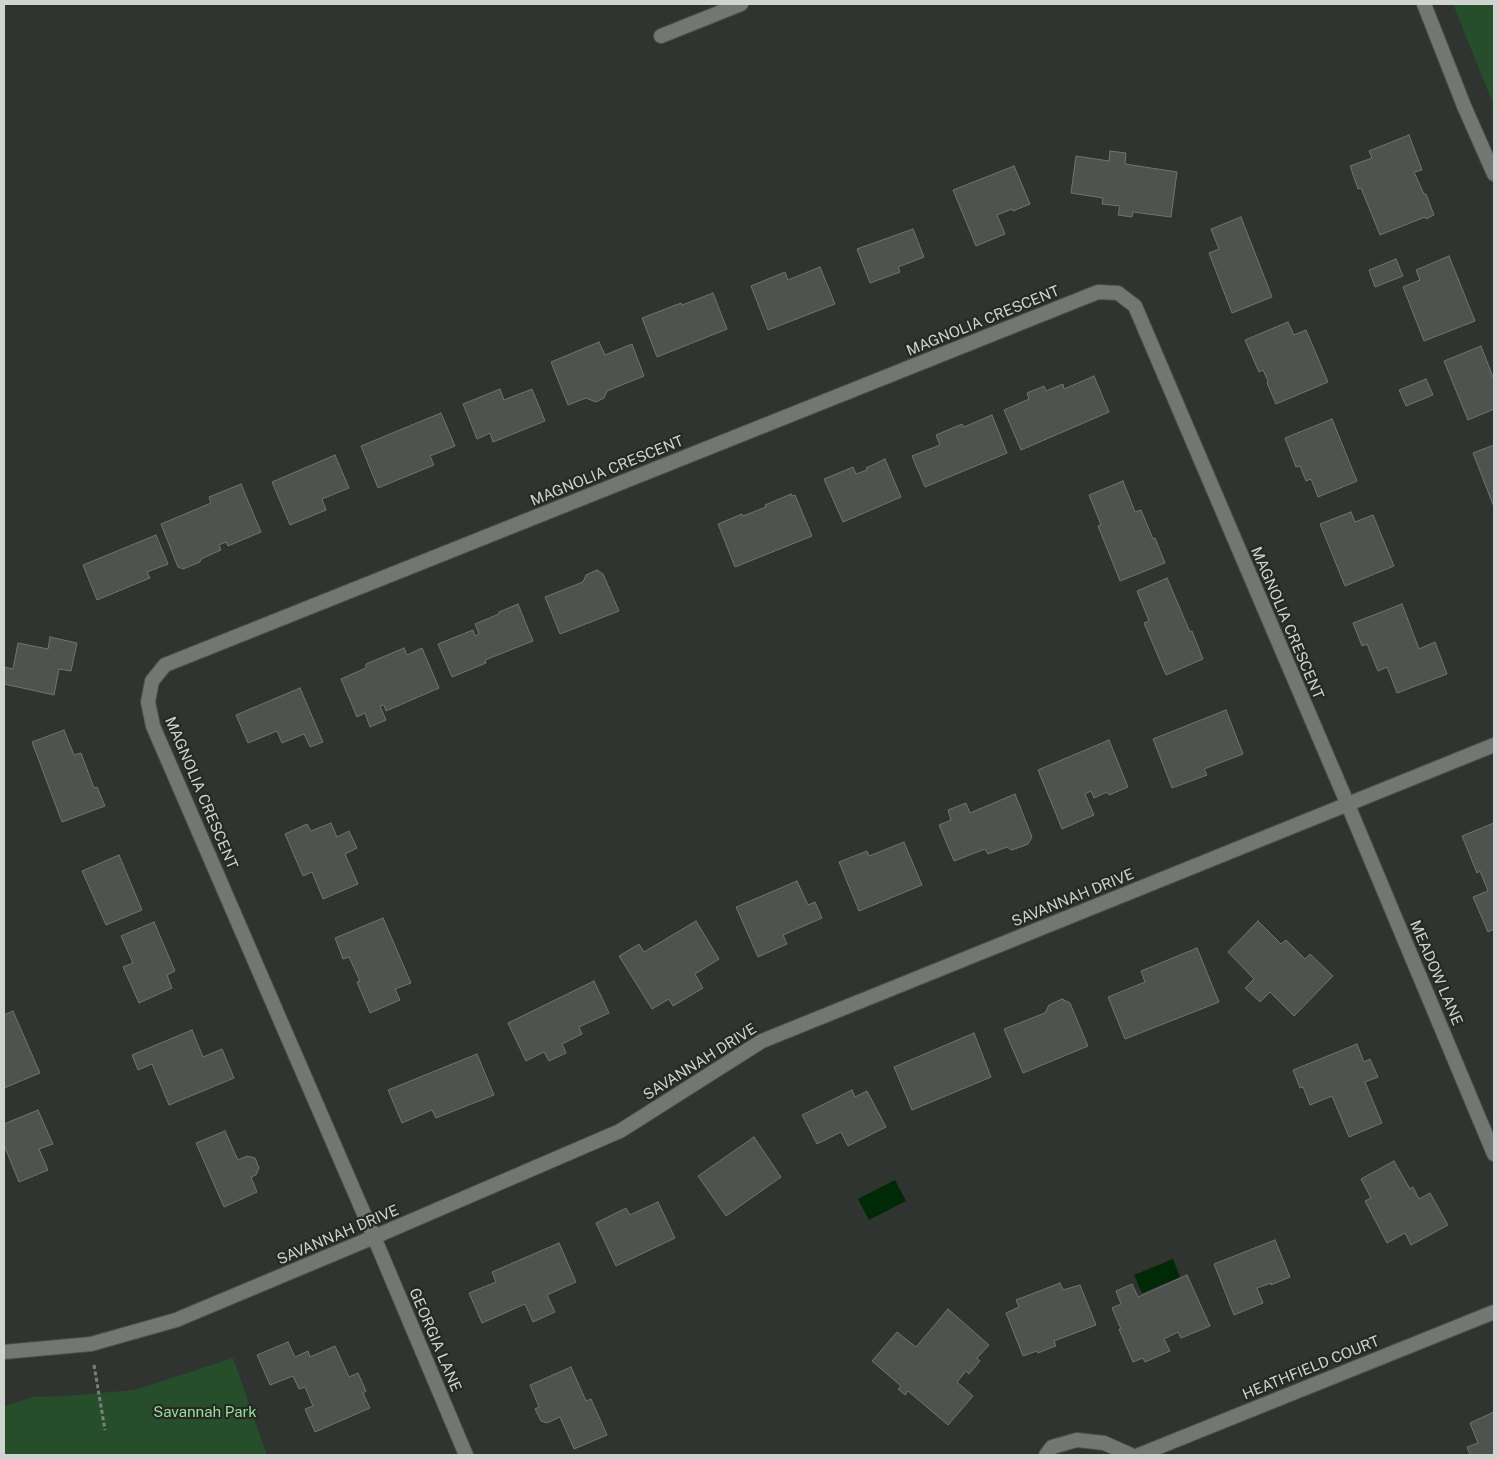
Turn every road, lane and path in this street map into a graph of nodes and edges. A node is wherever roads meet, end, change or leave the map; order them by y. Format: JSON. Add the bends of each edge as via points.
{"nodes":[{"id":1,"x":741,"y":4,"type":"edge"},
{"id":2,"x":1424,"y":4,"type":"edge"},
{"id":3,"x":661,"y":36,"type":"dead end"},
{"id":4,"x":1494,"y":174,"type":"edge"},
{"id":5,"x":1494,"y":745,"type":"edge"},
{"id":6,"x":1348,"y":805,"type":"junction"},
{"id":7,"x":1494,"y":1154,"type":"edge"},
{"id":8,"x":374,"y":1237,"type":"junction"},
{"id":9,"x":1494,"y":1312,"type":"edge"},
{"id":10,"x":91,"y":1344,"type":"junction"},
{"id":11,"x":4,"y":1352,"type":"edge"},
{"id":12,"x":105,"y":1430,"type":"dead end"},
{"id":13,"x":466,"y":1455,"type":"edge"},
{"id":14,"x":1046,"y":1455,"type":"edge"},
{"id":15,"x":1131,"y":1455,"type":"edge"},
{"id":16,"x":1139,"y":1455,"type":"edge"}],
"edges":[{"from":1,"to":3,"type":"street"},
{"from":2,"to":4,"type":"street"},
{"from":5,"to":6,"type":"street","name":"SAVANNAH DRIVE"},
{"from":6,"to":7,"type":"street","name":"MEADOW LANE"},
{"from":6,"to":8,"type":"street","name":"SAVANNAH DRIVE","via":[[762,1041],[620,1131]]},
{"from":6,"to":8,"type":"street","name":"MAGNOLIA CRESCENT","via":[[1135,306],[1118,293],[1098,292],[165,665],[152,681],[148,702],[153,726]]},
{"from":8,"to":10,"type":"street","name":"SAVANNAH DRIVE","via":[[176,1320]]},
{"from":8,"to":13,"type":"street","name":"GEORGIA LANE"},
{"from":9,"to":16,"type":"street","name":"HEATHFIELD COURT"},
{"from":10,"to":11,"type":"street","name":"SAVANNAH DRIVE"},
{"from":10,"to":12,"type":"path"},
{"from":14,"to":15,"type":"street","via":[[1052,1447],[1077,1440],[1104,1443]]}]}
